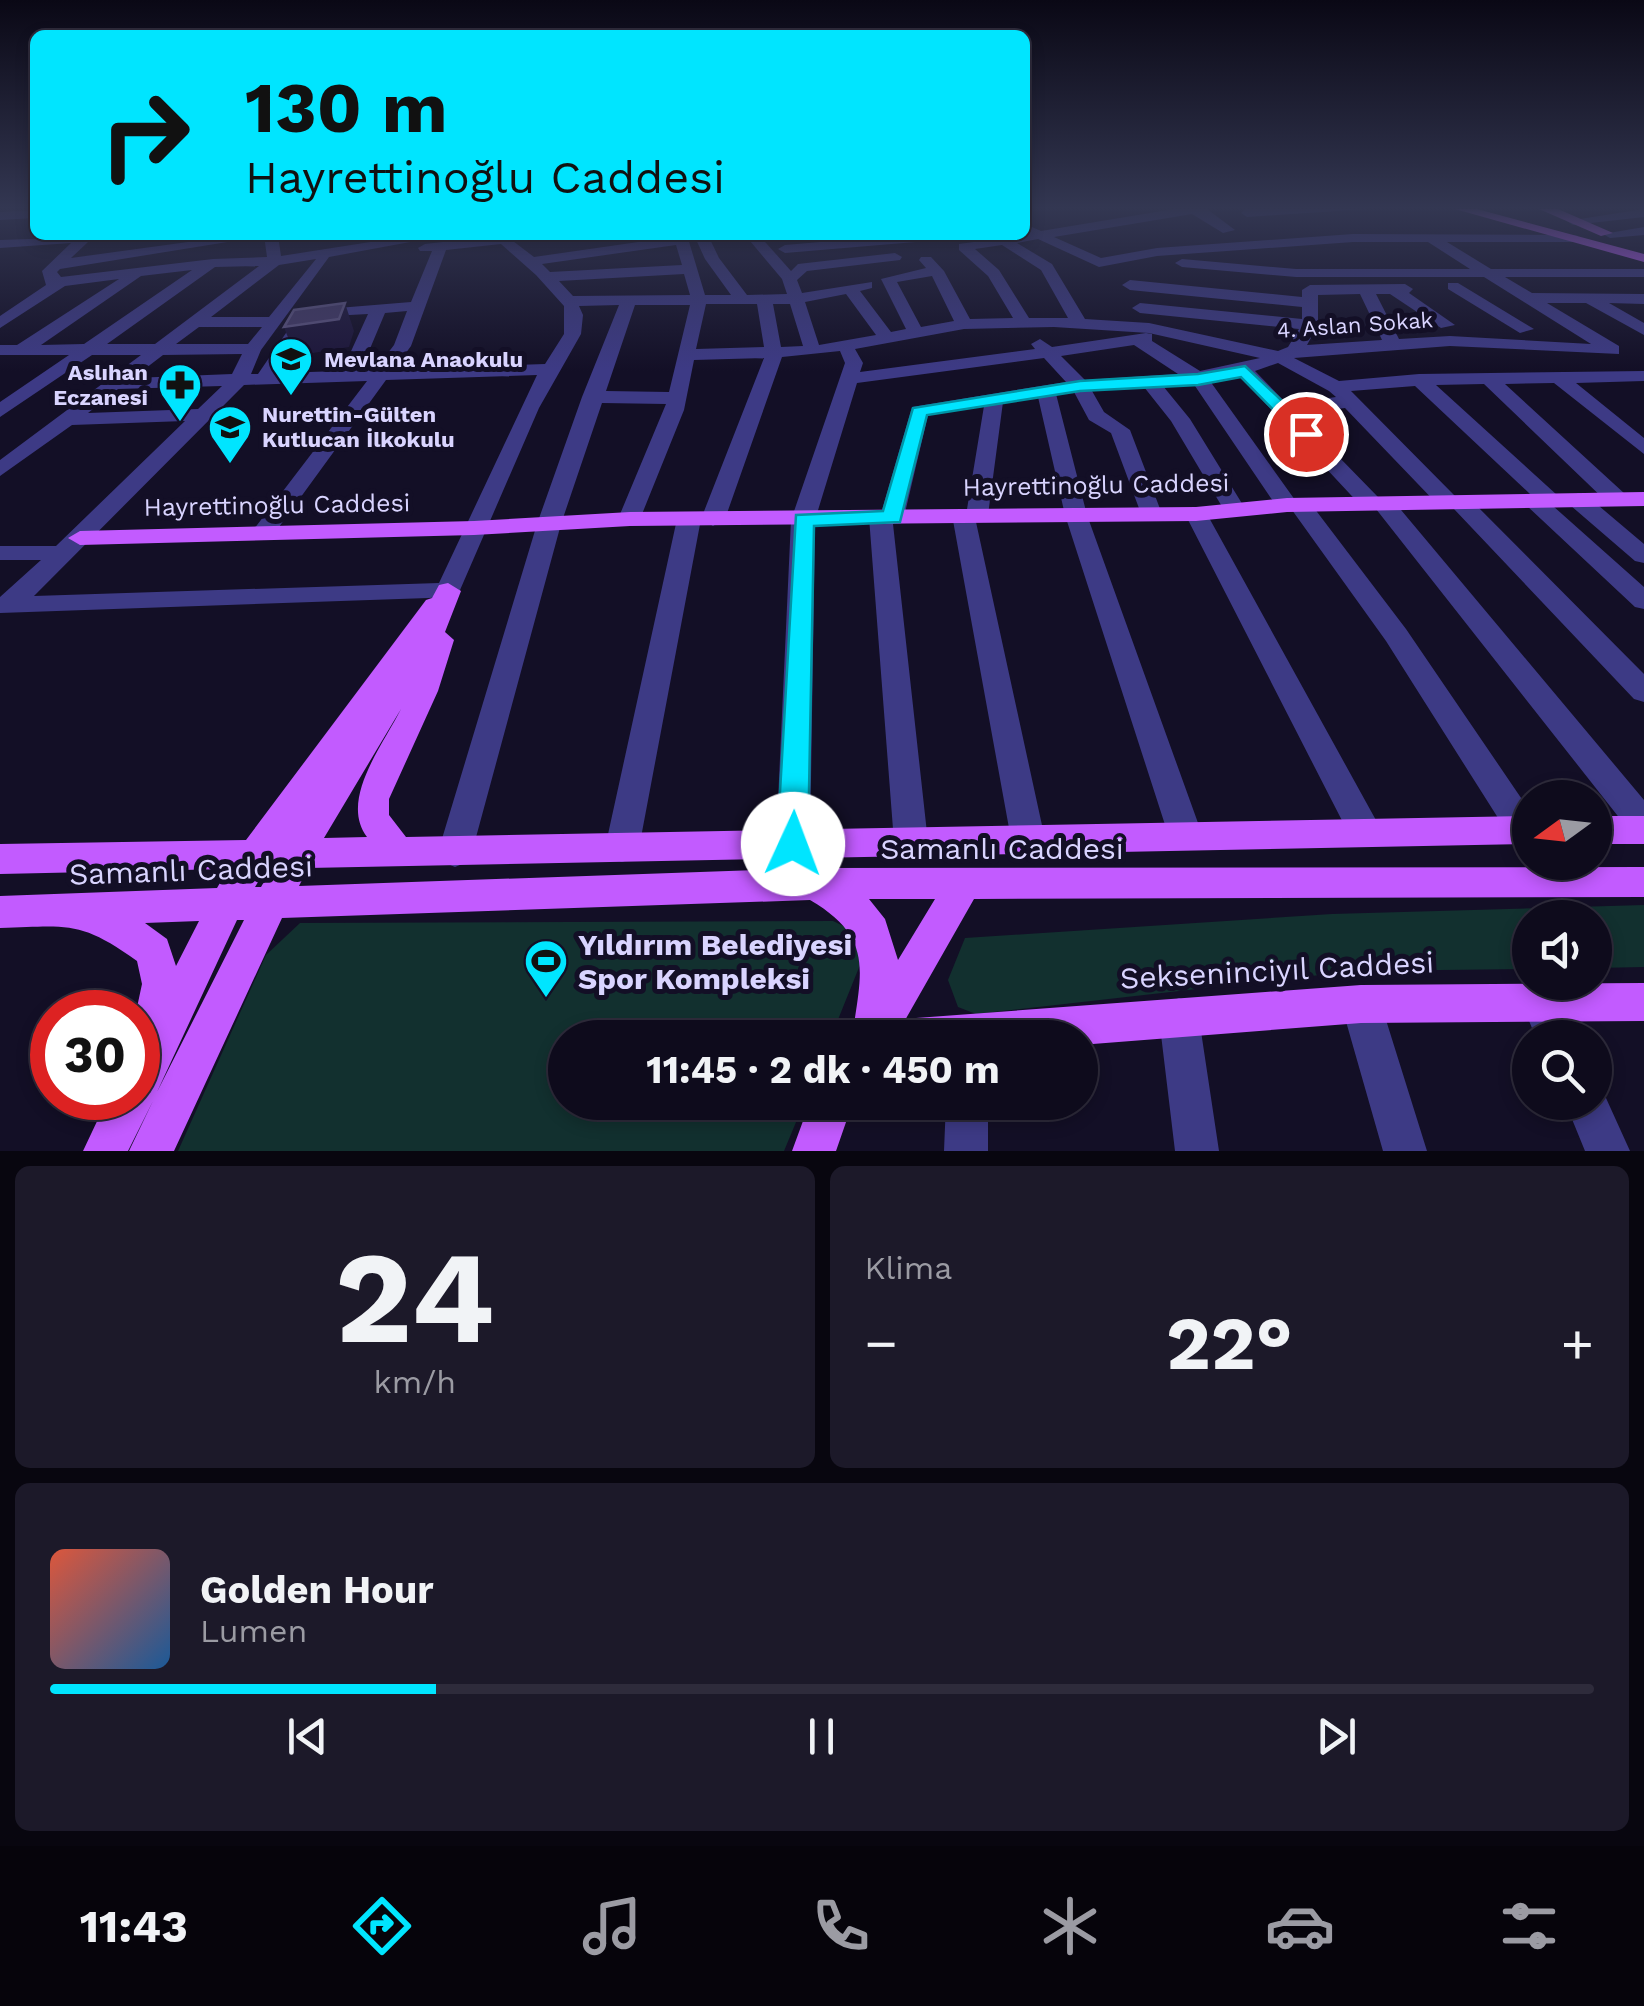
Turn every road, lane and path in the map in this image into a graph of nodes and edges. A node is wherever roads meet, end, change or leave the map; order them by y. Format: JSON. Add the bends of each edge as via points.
{"nodes":[{"id":1,"x":1110,"y":262,"type":"edge"},
{"id":2,"x":57,"y":263,"type":"edge"},
{"id":3,"x":212,"y":263,"type":"junction"},
{"id":4,"x":216,"y":263,"type":"edge"},
{"id":5,"x":273,"y":263,"type":"edge"},
{"id":6,"x":319,"y":263,"type":"edge"},
{"id":7,"x":434,"y":263,"type":"edge"},
{"id":8,"x":529,"y":263,"type":"edge"},
{"id":9,"x":637,"y":263,"type":"edge"},
{"id":10,"x":687,"y":263,"type":"edge"},
{"id":11,"x":716,"y":263,"type":"edge"},
{"id":12,"x":775,"y":263,"type":"edge"},
{"id":13,"x":929,"y":263,"type":"junction"},
{"id":14,"x":983,"y":263,"type":"edge"},
{"id":15,"x":1040,"y":263,"type":"edge"},
{"id":16,"x":1136,"y":263,"type":"edge"},
{"id":17,"x":1175,"y":263,"type":"edge"},
{"id":18,"x":1194,"y":263,"type":"edge"},
{"id":19,"x":1263,"y":263,"type":"edge"},
{"id":20,"x":1469,"y":263,"type":"edge"},
{"id":21,"x":1605,"y":263,"type":"edge"},
{"id":22,"x":1226,"y":264,"type":"junction"},
{"id":23,"x":689,"y":269,"type":"junction"},
{"id":24,"x":142,"y":271,"type":"junction"},
{"id":25,"x":641,"y":272,"type":"junction"},
{"id":26,"x":1488,"y":274,"type":"junction"},
{"id":27,"x":544,"y":277,"type":"junction"},
{"id":28,"x":1152,"y":277,"type":"junction"},
{"id":29,"x":788,"y":278,"type":"junction"},
{"id":30,"x":61,"y":282,"type":"junction"},
{"id":31,"x":1130,"y":286,"type":"junction"},
{"id":32,"x":1452,"y":286,"type":"junction"},
{"id":33,"x":1395,"y":290,"type":"junction"},
{"id":34,"x":1367,"y":292,"type":"junction"},
{"id":35,"x":1311,"y":295,"type":"junction"},
{"id":36,"x":795,"y":298,"type":"junction"},
{"id":37,"x":1532,"y":298,"type":"junction"},
{"id":38,"x":1590,"y":298,"type":"junction"},
{"id":39,"x":1644,"y":299,"type":"edge"},
{"id":40,"x":629,"y":300,"type":"junction"},
{"id":41,"x":699,"y":300,"type":"junction"},
{"id":42,"x":754,"y":300,"type":"junction"},
{"id":43,"x":0,"y":301,"type":"edge"},
{"id":44,"x":37,"y":301,"type":"junction"},
{"id":45,"x":569,"y":301,"type":"junction"},
{"id":46,"x":420,"y":306,"type":"junction"},
{"id":47,"x":379,"y":308,"type":"junction"},
{"id":48,"x":1140,"y":308,"type":"junction"},
{"id":49,"x":308,"y":312,"type":"junction"},
{"id":50,"x":277,"y":318,"type":"junction"},
{"id":51,"x":195,"y":322,"type":"junction"},
{"id":52,"x":1024,"y":322,"type":"junction"},
{"id":53,"x":1079,"y":322,"type":"junction"},
{"id":54,"x":0,"y":323,"type":"edge"},
{"id":55,"x":998,"y":323,"type":"junction"},
{"id":56,"x":964,"y":324,"type":"junction"},
{"id":57,"x":1448,"y":324,"type":"dead end"},
{"id":58,"x":1310,"y":326,"type":"junction"},
{"id":59,"x":1526,"y":328,"type":"dead end"},
{"id":60,"x":1644,"y":330,"type":"edge"},
{"id":61,"x":914,"y":331,"type":"junction"},
{"id":62,"x":1143,"y":334,"type":"junction"},
{"id":63,"x":888,"y":339,"type":"junction"},
{"id":64,"x":1392,"y":345,"type":"junction"},
{"id":65,"x":846,"y":348,"type":"junction"},
{"id":66,"x":253,"y":349,"type":"junction"},
{"id":67,"x":0,"y":350,"type":"edge"},
{"id":68,"x":21,"y":350,"type":"junction"},
{"id":69,"x":87,"y":350,"type":"junction"},
{"id":70,"x":158,"y":350,"type":"junction"},
{"id":71,"x":813,"y":350,"type":"junction"},
{"id":72,"x":1613,"y":350,"type":"junction"},
{"id":73,"x":1049,"y":352,"type":"junction"},
{"id":74,"x":774,"y":354,"type":"junction"},
{"id":75,"x":1287,"y":354,"type":"junction"},
{"id":76,"x":686,"y":356,"type":"junction"},
{"id":77,"x":0,"y":364,"type":"edge"},
{"id":78,"x":548,"y":370,"type":"junction"},
{"id":79,"x":1245,"y":371,"type":"junction"},
{"id":80,"x":382,"y":373,"type":"junction"},
{"id":81,"x":350,"y":374,"type":"junction"},
{"id":82,"x":266,"y":376,"type":"junction"},
{"id":83,"x":1642,"y":377,"type":"edge"},
{"id":84,"x":849,"y":378,"type":"junction"},
{"id":85,"x":1488,"y":378,"type":"junction"},
{"id":86,"x":1559,"y":378,"type":"junction"},
{"id":87,"x":239,"y":380,"type":"junction"},
{"id":88,"x":1198,"y":380,"type":"junction"},
{"id":89,"x":1419,"y":380,"type":"junction"},
{"id":90,"x":1150,"y":382,"type":"junction"},
{"id":91,"x":114,"y":384,"type":"junction"},
{"id":92,"x":1080,"y":386,"type":"junction"},
{"id":93,"x":1046,"y":391,"type":"junction"},
{"id":94,"x":1344,"y":394,"type":"junction"},
{"id":95,"x":590,"y":398,"type":"junction"},
{"id":96,"x":676,"y":398,"type":"junction"},
{"id":97,"x":994,"y":400,"type":"junction"},
{"id":98,"x":1285,"y":410,"type":"junction"},
{"id":99,"x":0,"y":411,"type":"edge"},
{"id":100,"x":205,"y":415,"type":"junction"},
{"id":101,"x":68,"y":419,"type":"junction"},
{"id":102,"x":1644,"y":448,"type":"edge"},
{"id":103,"x":0,"y":470,"type":"edge"},
{"id":104,"x":1617,"y":499,"type":"junction"},
{"id":105,"x":1644,"y":499,"type":"edge"},
{"id":106,"x":1542,"y":500,"type":"junction"},
{"id":107,"x":1578,"y":500,"type":"junction"},
{"id":108,"x":1377,"y":503,"type":"junction"},
{"id":109,"x":1454,"y":503,"type":"junction"},
{"id":110,"x":1293,"y":505,"type":"junction"},
{"id":111,"x":1234,"y":510,"type":"junction"},
{"id":112,"x":1152,"y":514,"type":"junction"},
{"id":113,"x":1196,"y":514,"type":"junction"},
{"id":114,"x":970,"y":515,"type":"junction"},
{"id":115,"x":1076,"y":515,"type":"junction"},
{"id":116,"x":887,"y":517,"type":"junction"},
{"id":117,"x":630,"y":519,"type":"junction"},
{"id":118,"x":701,"y":519,"type":"junction"},
{"id":119,"x":803,"y":520,"type":"junction"},
{"id":120,"x":549,"y":524,"type":"junction"},
{"id":121,"x":474,"y":528,"type":"junction"},
{"id":122,"x":262,"y":533,"type":"junction"},
{"id":123,"x":72,"y":546,"type":"junction"},
{"id":124,"x":0,"y":552,"type":"edge"},
{"id":125,"x":1644,"y":556,"type":"edge"},
{"id":126,"x":444,"y":601,"type":"junction"},
{"id":127,"x":1644,"y":601,"type":"edge"},
{"id":128,"x":5,"y":605,"type":"edge"},
{"id":129,"x":1644,"y":692,"type":"edge"},
{"id":130,"x":1512,"y":808,"type":"edge"},
{"id":131,"x":1644,"y":827,"type":"edge"},
{"id":132,"x":1612,"y":829,"type":"edge"},
{"id":133,"x":1512,"y":830,"type":"edge"},
{"id":134,"x":1365,"y":832,"type":"junction"},
{"id":135,"x":1185,"y":834,"type":"junction"},
{"id":136,"x":1028,"y":839,"type":"junction"},
{"id":137,"x":911,"y":842,"type":"junction"},
{"id":138,"x":793,"y":844,"type":"junction"},
{"id":139,"x":622,"y":848,"type":"junction"},
{"id":140,"x":258,"y":852,"type":"junction"},
{"id":141,"x":300,"y":852,"type":"junction"},
{"id":142,"x":398,"y":852,"type":"junction"},
{"id":143,"x":456,"y":852,"type":"junction"},
{"id":144,"x":0,"y":859,"type":"edge"},
{"id":145,"x":1644,"y":882,"type":"edge"},
{"id":146,"x":813,"y":884,"type":"junction"},
{"id":147,"x":962,"y":887,"type":"junction"},
{"id":148,"x":270,"y":906,"type":"junction"},
{"id":149,"x":225,"y":907,"type":"junction"},
{"id":150,"x":0,"y":912,"type":"edge"},
{"id":151,"x":52,"y":912,"type":"junction"},
{"id":152,"x":160,"y":998,"type":"edge"},
{"id":153,"x":1540,"y":1001,"type":"junction"},
{"id":154,"x":1644,"y":1002,"type":"edge"},
{"id":155,"x":1361,"y":1004,"type":"junction"},
{"id":156,"x":1179,"y":1018,"type":"junction"},
{"id":157,"x":875,"y":1020,"type":"edge"},
{"id":158,"x":884,"y":1020,"type":"edge"},
{"id":159,"x":1549,"y":1020,"type":"edge"},
{"id":160,"x":1098,"y":1025,"type":"edge"},
{"id":161,"x":160,"y":1038,"type":"edge"},
{"id":162,"x":120,"y":1120,"type":"edge"},
{"id":163,"x":825,"y":1120,"type":"edge"},
{"id":164,"x":967,"y":1120,"type":"edge"},
{"id":165,"x":1594,"y":1120,"type":"edge"},
{"id":166,"x":105,"y":1151,"type":"edge"},
{"id":167,"x":151,"y":1151,"type":"edge"},
{"id":168,"x":814,"y":1151,"type":"edge"},
{"id":169,"x":966,"y":1151,"type":"edge"},
{"id":170,"x":1196,"y":1151,"type":"edge"},
{"id":171,"x":1404,"y":1151,"type":"edge"},
{"id":172,"x":1608,"y":1151,"type":"edge"}],
"edges":[{"from":1,"to":31,"type":"street"},
{"from":2,"to":30,"type":"street","via":[[47,276]]},
{"from":3,"to":4,"type":"street"},
{"from":3,"to":24,"type":"street"},
{"from":3,"to":69,"type":"street"},
{"from":5,"to":51,"type":"street"},
{"from":6,"to":50,"type":"street"},
{"from":7,"to":46,"type":"street"},
{"from":8,"to":27,"type":"street"},
{"from":9,"to":25,"type":"street"},
{"from":10,"to":23,"type":"street"},
{"from":11,"to":42,"type":"street"},
{"from":12,"to":29,"type":"street"},
{"from":13,"to":29,"type":"street","via":[[798,268]]},
{"from":13,"to":56,"type":"street"},
{"from":13,"to":61,"type":"street","via":[[888,280]]},
{"from":14,"to":52,"type":"street"},
{"from":15,"to":53,"type":"street"},
{"from":16,"to":28,"type":"street"},
{"from":17,"to":28,"type":"street"},
{"from":18,"to":22,"type":"street"},
{"from":19,"to":22,"type":"street"},
{"from":20,"to":26,"type":"street"},
{"from":21,"to":26,"type":"street"},
{"from":22,"to":26,"type":"street","via":[[1296,273]]},
{"from":23,"to":25,"type":"street"},
{"from":23,"to":41,"type":"street"},
{"from":24,"to":30,"type":"street"},
{"from":24,"to":68,"type":"street"},
{"from":25,"to":27,"type":"street"},
{"from":26,"to":32,"type":"street","via":[[1492,281]]},
{"from":26,"to":37,"type":"street"},
{"from":27,"to":45,"type":"street"},
{"from":28,"to":31,"type":"street"},
{"from":28,"to":35,"type":"street"},
{"from":29,"to":36,"type":"street"},
{"from":30,"to":44,"type":"street"},
{"from":31,"to":48,"type":"street"},
{"from":32,"to":33,"type":"street"},
{"from":32,"to":59,"type":"street"},
{"from":33,"to":34,"type":"street"},
{"from":33,"to":57,"type":"street"},
{"from":34,"to":35,"type":"street"},
{"from":34,"to":64,"type":"street"},
{"from":35,"to":58,"type":"street"},
{"from":36,"to":42,"type":"street"},
{"from":36,"to":63,"type":"street","via":[[859,287]]},
{"from":36,"to":71,"type":"street"},
{"from":37,"to":38,"type":"street"},
{"from":37,"to":72,"type":"street"},
{"from":38,"to":39,"type":"street"},
{"from":38,"to":60,"type":"street"},
{"from":40,"to":41,"type":"street"},
{"from":40,"to":45,"type":"street"},
{"from":40,"to":95,"type":"street"},
{"from":41,"to":42,"type":"street"},
{"from":41,"to":76,"type":"street"},
{"from":42,"to":74,"type":"street"},
{"from":43,"to":44,"type":"street"},
{"from":44,"to":54,"type":"street"},
{"from":45,"to":78,"type":"street","via":[[575,324],[568,347]]},
{"from":46,"to":47,"type":"street"},
{"from":46,"to":80,"type":"street"},
{"from":47,"to":49,"type":"street"},
{"from":47,"to":81,"type":"street"},
{"from":48,"to":58,"type":"street"},
{"from":48,"to":62,"type":"street"},
{"from":49,"to":50,"type":"street"},
{"from":49,"to":82,"type":"street"},
{"from":50,"to":51,"type":"street"},
{"from":50,"to":66,"type":"street"},
{"from":51,"to":70,"type":"street"},
{"from":52,"to":53,"type":"street"},
{"from":52,"to":55,"type":"street"},
{"from":53,"to":62,"type":"street"},
{"from":55,"to":56,"type":"street"},
{"from":55,"to":73,"type":"street","via":[[1015,339],[1034,338]]},
{"from":56,"to":61,"type":"street"},
{"from":58,"to":75,"type":"street","via":[[1306,340]]},
{"from":61,"to":63,"type":"street"},
{"from":62,"to":73,"type":"street"},
{"from":62,"to":75,"type":"street","name":"4. Aslan Sokak","via":[[1180,333]]},
{"from":62,"to":88,"type":"street"},
{"from":63,"to":65,"type":"street"},
{"from":64,"to":72,"type":"street","name":"4. Aslan Sokak","via":[[1450,341]]},
{"from":64,"to":75,"type":"street","name":"4. Aslan Sokak"},
{"from":65,"to":71,"type":"street"},
{"from":65,"to":84,"type":"street","via":[[854,363]]},
{"from":66,"to":70,"type":"street"},
{"from":66,"to":87,"type":"street"},
{"from":67,"to":68,"type":"street"},
{"from":68,"to":69,"type":"street"},
{"from":68,"to":77,"type":"street"},
{"from":69,"to":70,"type":"street"},
{"from":69,"to":99,"type":"street"},
{"from":70,"to":91,"type":"street"},
{"from":71,"to":74,"type":"street"},
{"from":72,"to":83,"type":"street"},
{"from":73,"to":84,"type":"street"},
{"from":73,"to":92,"type":"street"},
{"from":74,"to":76,"type":"street"},
{"from":74,"to":118,"type":"street"},
{"from":75,"to":79,"type":"street"},
{"from":75,"to":94,"type":"street"},
{"from":76,"to":96,"type":"street"},
{"from":78,"to":80,"type":"street"},
{"from":78,"to":121,"type":"street"},
{"from":79,"to":88,"type":"street"},
{"from":79,"to":98,"type":"street"},
{"from":80,"to":81,"type":"street"},
{"from":80,"to":122,"type":"street"},
{"from":81,"to":82,"type":"street"},
{"from":82,"to":87,"type":"street"},
{"from":83,"to":86,"type":"street"},
{"from":84,"to":119,"type":"street"},
{"from":85,"to":86,"type":"street"},
{"from":85,"to":89,"type":"street"},
{"from":85,"to":104,"type":"street"},
{"from":86,"to":102,"type":"street"},
{"from":87,"to":91,"type":"street"},
{"from":87,"to":100,"type":"street"},
{"from":88,"to":90,"type":"street"},
{"from":88,"to":110,"type":"street"},
{"from":89,"to":94,"type":"street"},
{"from":89,"to":106,"type":"street"},
{"from":90,"to":92,"type":"street"},
{"from":90,"to":111,"type":"street"},
{"from":91,"to":101,"type":"street"},
{"from":92,"to":93,"type":"street"},
{"from":92,"to":112,"type":"street","via":[[1096,416],[1120,430]]},
{"from":93,"to":97,"type":"street"},
{"from":93,"to":115,"type":"street"},
{"from":94,"to":98,"type":"street"},
{"from":94,"to":109,"type":"street"},
{"from":95,"to":96,"type":"street"},
{"from":95,"to":120,"type":"street"},
{"from":96,"to":117,"type":"street"},
{"from":97,"to":114,"type":"street"},
{"from":97,"to":116,"type":"street","via":[[919,411]]},
{"from":98,"to":108,"type":"street"},
{"from":100,"to":101,"type":"street"},
{"from":100,"to":123,"type":"street"},
{"from":101,"to":103,"type":"street"},
{"from":104,"to":105,"type":"main road","name":"Hayrettinoğlu Caddesi"},
{"from":104,"to":107,"type":"main road","name":"Hayrettinoğlu Caddesi"},
{"from":106,"to":107,"type":"main road","name":"Hayrettinoğlu Caddesi"},
{"from":106,"to":109,"type":"main road","name":"Hayrettinoğlu Caddesi"},
{"from":106,"to":127,"type":"street"},
{"from":107,"to":125,"type":"street"},
{"from":108,"to":109,"type":"main road","name":"Hayrettinoğlu Caddesi"},
{"from":108,"to":110,"type":"main road","name":"Hayrettinoğlu Caddesi"},
{"from":108,"to":131,"type":"street"},
{"from":109,"to":129,"type":"street"},
{"from":110,"to":111,"type":"main road","name":"Hayrettinoğlu Caddesi"},
{"from":110,"to":130,"type":"street","via":[[1396,636]]},
{"from":111,"to":113,"type":"main road","name":"Hayrettinoğlu Caddesi"},
{"from":112,"to":113,"type":"main road","name":"Hayrettinoğlu Caddesi"},
{"from":112,"to":115,"type":"main road","name":"Hayrettinoğlu Caddesi"},
{"from":113,"to":134,"type":"street"},
{"from":114,"to":115,"type":"main road","name":"Hayrettinoğlu Caddesi"},
{"from":114,"to":116,"type":"main road","name":"Hayrettinoğlu Caddesi"},
{"from":114,"to":136,"type":"street"},
{"from":115,"to":135,"type":"street"},
{"from":116,"to":119,"type":"main road","name":"Hayrettinoğlu Caddesi"},
{"from":116,"to":137,"type":"street"},
{"from":117,"to":118,"type":"main road","name":"Hayrettinoğlu Caddesi"},
{"from":117,"to":120,"type":"main road","name":"Hayrettinoğlu Caddesi"},
{"from":118,"to":119,"type":"main road","name":"Hayrettinoğlu Caddesi"},
{"from":118,"to":139,"type":"street"},
{"from":119,"to":138,"type":"street"},
{"from":120,"to":121,"type":"main road","name":"Hayrettinoğlu Caddesi"},
{"from":120,"to":143,"type":"street"},
{"from":121,"to":122,"type":"main road","name":"Hayrettinoğlu Caddesi"},
{"from":121,"to":126,"type":"street"},
{"from":122,"to":123,"type":"main road","name":"Hayrettinoğlu Caddesi"},
{"from":123,"to":124,"type":"street"},
{"from":123,"to":128,"type":"street"},
{"from":126,"to":128,"type":"street"},
{"from":126,"to":140,"type":"main road","via":[[415,628]]},
{"from":126,"to":141,"type":"main road","via":[[424,650]]},
{"from":126,"to":142,"type":"main road","via":[[442,634],[424,691],[373,799],[372,819]]},
{"from":131,"to":132,"type":"main road"},
{"from":133,"to":134,"type":"main road","name":"Samanlı Caddesi"},
{"from":134,"to":135,"type":"main road","name":"Samanlı Caddesi"},
{"from":135,"to":136,"type":"main road","name":"Samanlı Caddesi"},
{"from":136,"to":137,"type":"main road","name":"Samanlı Caddesi"},
{"from":137,"to":138,"type":"main road","name":"Samanlı Caddesi"},
{"from":138,"to":139,"type":"main road","name":"Samanlı Caddesi"},
{"from":139,"to":143,"type":"main road","name":"Samanlı Caddesi"},
{"from":140,"to":141,"type":"main road","name":"Samanlı Caddesi"},
{"from":140,"to":144,"type":"main road","name":"Samanlı Caddesi"},
{"from":140,"to":149,"type":"main road"},
{"from":141,"to":142,"type":"main road","name":"Samanlı Caddesi"},
{"from":141,"to":148,"type":"main road"},
{"from":142,"to":143,"type":"main road","name":"Samanlı Caddesi"},
{"from":145,"to":147,"type":"main road","name":"Samanlı Caddesi"},
{"from":146,"to":147,"type":"main road","name":"Samanlı Caddesi"},
{"from":146,"to":148,"type":"main road","name":"Samanlı Caddesi"},
{"from":146,"to":157,"type":"main road","via":[[866,916],[879,976]]},
{"from":147,"to":158,"type":"main road"},
{"from":148,"to":149,"type":"main road","name":"Samanlı Caddesi"},
{"from":148,"to":167,"type":"main road"},
{"from":149,"to":151,"type":"main road","name":"Samanlı Caddesi"},
{"from":149,"to":161,"type":"main road"},
{"from":150,"to":151,"type":"main road","name":"Samanlı Caddesi"},
{"from":151,"to":152,"type":"main road","via":[[110,920],[154,951]]},
{"from":153,"to":154,"type":"main road","name":"Sekseninciyıl Caddesi"},
{"from":153,"to":155,"type":"main road","name":"Sekseninciyıl Caddesi"},
{"from":153,"to":159,"type":"street"},
{"from":155,"to":156,"type":"main road","name":"Sekseninciyıl Caddesi"},
{"from":155,"to":171,"type":"street"},
{"from":156,"to":160,"type":"main road","name":"Sekseninciyıl Caddesi"},
{"from":156,"to":170,"type":"street"},
{"from":162,"to":166,"type":"main road"},
{"from":163,"to":168,"type":"main road"},
{"from":164,"to":169,"type":"street"},
{"from":165,"to":172,"type":"street"}]}
